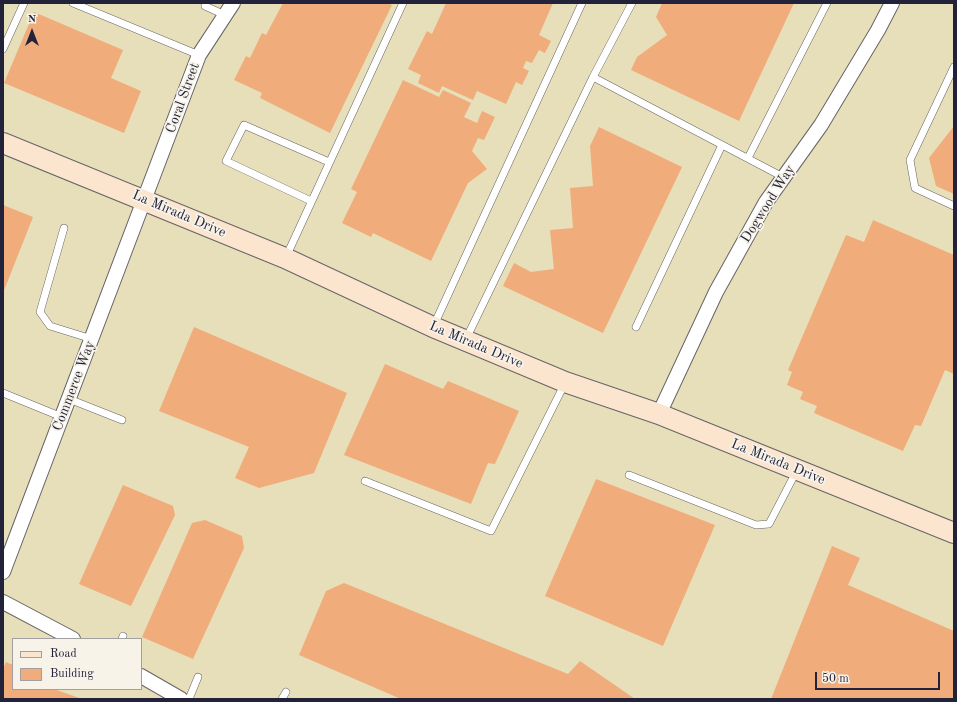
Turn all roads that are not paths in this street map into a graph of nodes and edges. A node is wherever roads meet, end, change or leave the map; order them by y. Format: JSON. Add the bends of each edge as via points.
{"nodes":[{"id":1,"x":24,"y":3,"type":"edge"},
{"id":2,"x":73,"y":3,"type":"edge"},
{"id":3,"x":233,"y":3,"type":"edge"},
{"id":4,"x":403,"y":3,"type":"edge"},
{"id":5,"x":582,"y":3,"type":"edge"},
{"id":6,"x":632,"y":3,"type":"edge"},
{"id":7,"x":827,"y":3,"type":"edge"},
{"id":8,"x":892,"y":3,"type":"edge"},
{"id":9,"x":205,"y":6,"type":"dead end"},
{"id":10,"x":225,"y":15,"type":"junction"},
{"id":11,"x":3,"y":49,"type":"edge"},
{"id":12,"x":199,"y":55,"type":"junction"},
{"id":13,"x":954,"y":67,"type":"edge"},
{"id":14,"x":593,"y":77,"type":"junction"},
{"id":15,"x":3,"y":143,"type":"edge"},
{"id":16,"x":722,"y":145,"type":"junction"},
{"id":17,"x":748,"y":158,"type":"junction"},
{"id":18,"x":329,"y":162,"type":"junction"},
{"id":19,"x":784,"y":177,"type":"junction"},
{"id":20,"x":145,"y":200,"type":"junction"},
{"id":21,"x":311,"y":201,"type":"junction"},
{"id":22,"x":954,"y":206,"type":"edge"},
{"id":23,"x":64,"y":228,"type":"dead end"},
{"id":24,"x":285,"y":258,"type":"junction"},
{"id":25,"x":433,"y":327,"type":"junction"},
{"id":26,"x":636,"y":327,"type":"dead end"},
{"id":27,"x":92,"y":339,"type":"junction"},
{"id":28,"x":465,"y":340,"type":"junction"},
{"id":29,"x":565,"y":382,"type":"junction"},
{"id":30,"x":3,"y":393,"type":"edge"},
{"id":31,"x":69,"y":399,"type":"junction"},
{"id":32,"x":659,"y":414,"type":"junction"},
{"id":33,"x":62,"y":417,"type":"junction"},
{"id":34,"x":122,"y":420,"type":"dead end"},
{"id":35,"x":797,"y":470,"type":"junction"},
{"id":36,"x":629,"y":475,"type":"dead end"},
{"id":37,"x":365,"y":481,"type":"dead end"},
{"id":38,"x":954,"y":533,"type":"edge"},
{"id":39,"x":3,"y":572,"type":"edge"},
{"id":40,"x":3,"y":602,"type":"edge"},
{"id":41,"x":71,"y":638,"type":"edge"},
{"id":42,"x":198,"y":676,"type":"dead end"},
{"id":43,"x":142,"y":677,"type":"edge"},
{"id":44,"x":181,"y":699,"type":"edge"},
{"id":45,"x":189,"y":699,"type":"edge"}],
"edges":[{"from":1,"to":11,"type":"lane"},
{"from":2,"to":12,"type":"lane"},
{"from":3,"to":10,"type":"street","name":"Coral Street"},
{"from":4,"to":18,"type":"lane"},
{"from":5,"to":25,"type":"lane"},
{"from":6,"to":14,"type":"lane"},
{"from":7,"to":17,"type":"lane"},
{"from":8,"to":19,"type":"street","name":"Dogwood Way","via":[[821,125]]},
{"from":9,"to":10,"type":"lane"},
{"from":10,"to":12,"type":"street","name":"Coral Street"},
{"from":12,"to":20,"type":"street","name":"Coral Street"},
{"from":13,"to":22,"type":"lane","via":[[910,160],[915,188]]},
{"from":14,"to":16,"type":"lane"},
{"from":14,"to":28,"type":"lane"},
{"from":15,"to":20,"type":"main road","name":"La Mirada Drive"},
{"from":16,"to":17,"type":"lane"},
{"from":16,"to":26,"type":"lane"},
{"from":17,"to":19,"type":"lane"},
{"from":18,"to":21,"type":"lane"},
{"from":18,"to":21,"type":"lane","via":[[244,124],[226,161]]},
{"from":19,"to":32,"type":"street","name":"Dogwood Way","via":[[766,202],[716,292]]},
{"from":20,"to":24,"type":"main road","name":"La Mirada Drive"},
{"from":20,"to":27,"type":"street","name":"Commerce Way"},
{"from":21,"to":24,"type":"lane"},
{"from":23,"to":27,"type":"lane","via":[[40,312],[50,326]]},
{"from":24,"to":25,"type":"main road","name":"La Mirada Drive"},
{"from":25,"to":28,"type":"main road","name":"La Mirada Drive"},
{"from":27,"to":31,"type":"street","name":"Commerce Way"},
{"from":28,"to":29,"type":"main road","name":"La Mirada Drive"},
{"from":29,"to":32,"type":"main road","name":"La Mirada Drive"},
{"from":29,"to":37,"type":"lane","via":[[491,531]]},
{"from":30,"to":33,"type":"lane"},
{"from":31,"to":33,"type":"street","name":"Commerce Way"},
{"from":31,"to":34,"type":"lane"},
{"from":32,"to":35,"type":"main road","name":"La Mirada Drive"},
{"from":33,"to":39,"type":"street","name":"Commerce Way"},
{"from":35,"to":36,"type":"lane","via":[[770,524],[756,525]]},
{"from":35,"to":38,"type":"main road","name":"La Mirada Drive"},
{"from":40,"to":41,"type":"street"},
{"from":42,"to":45,"type":"lane"},
{"from":43,"to":44,"type":"street"}]}
